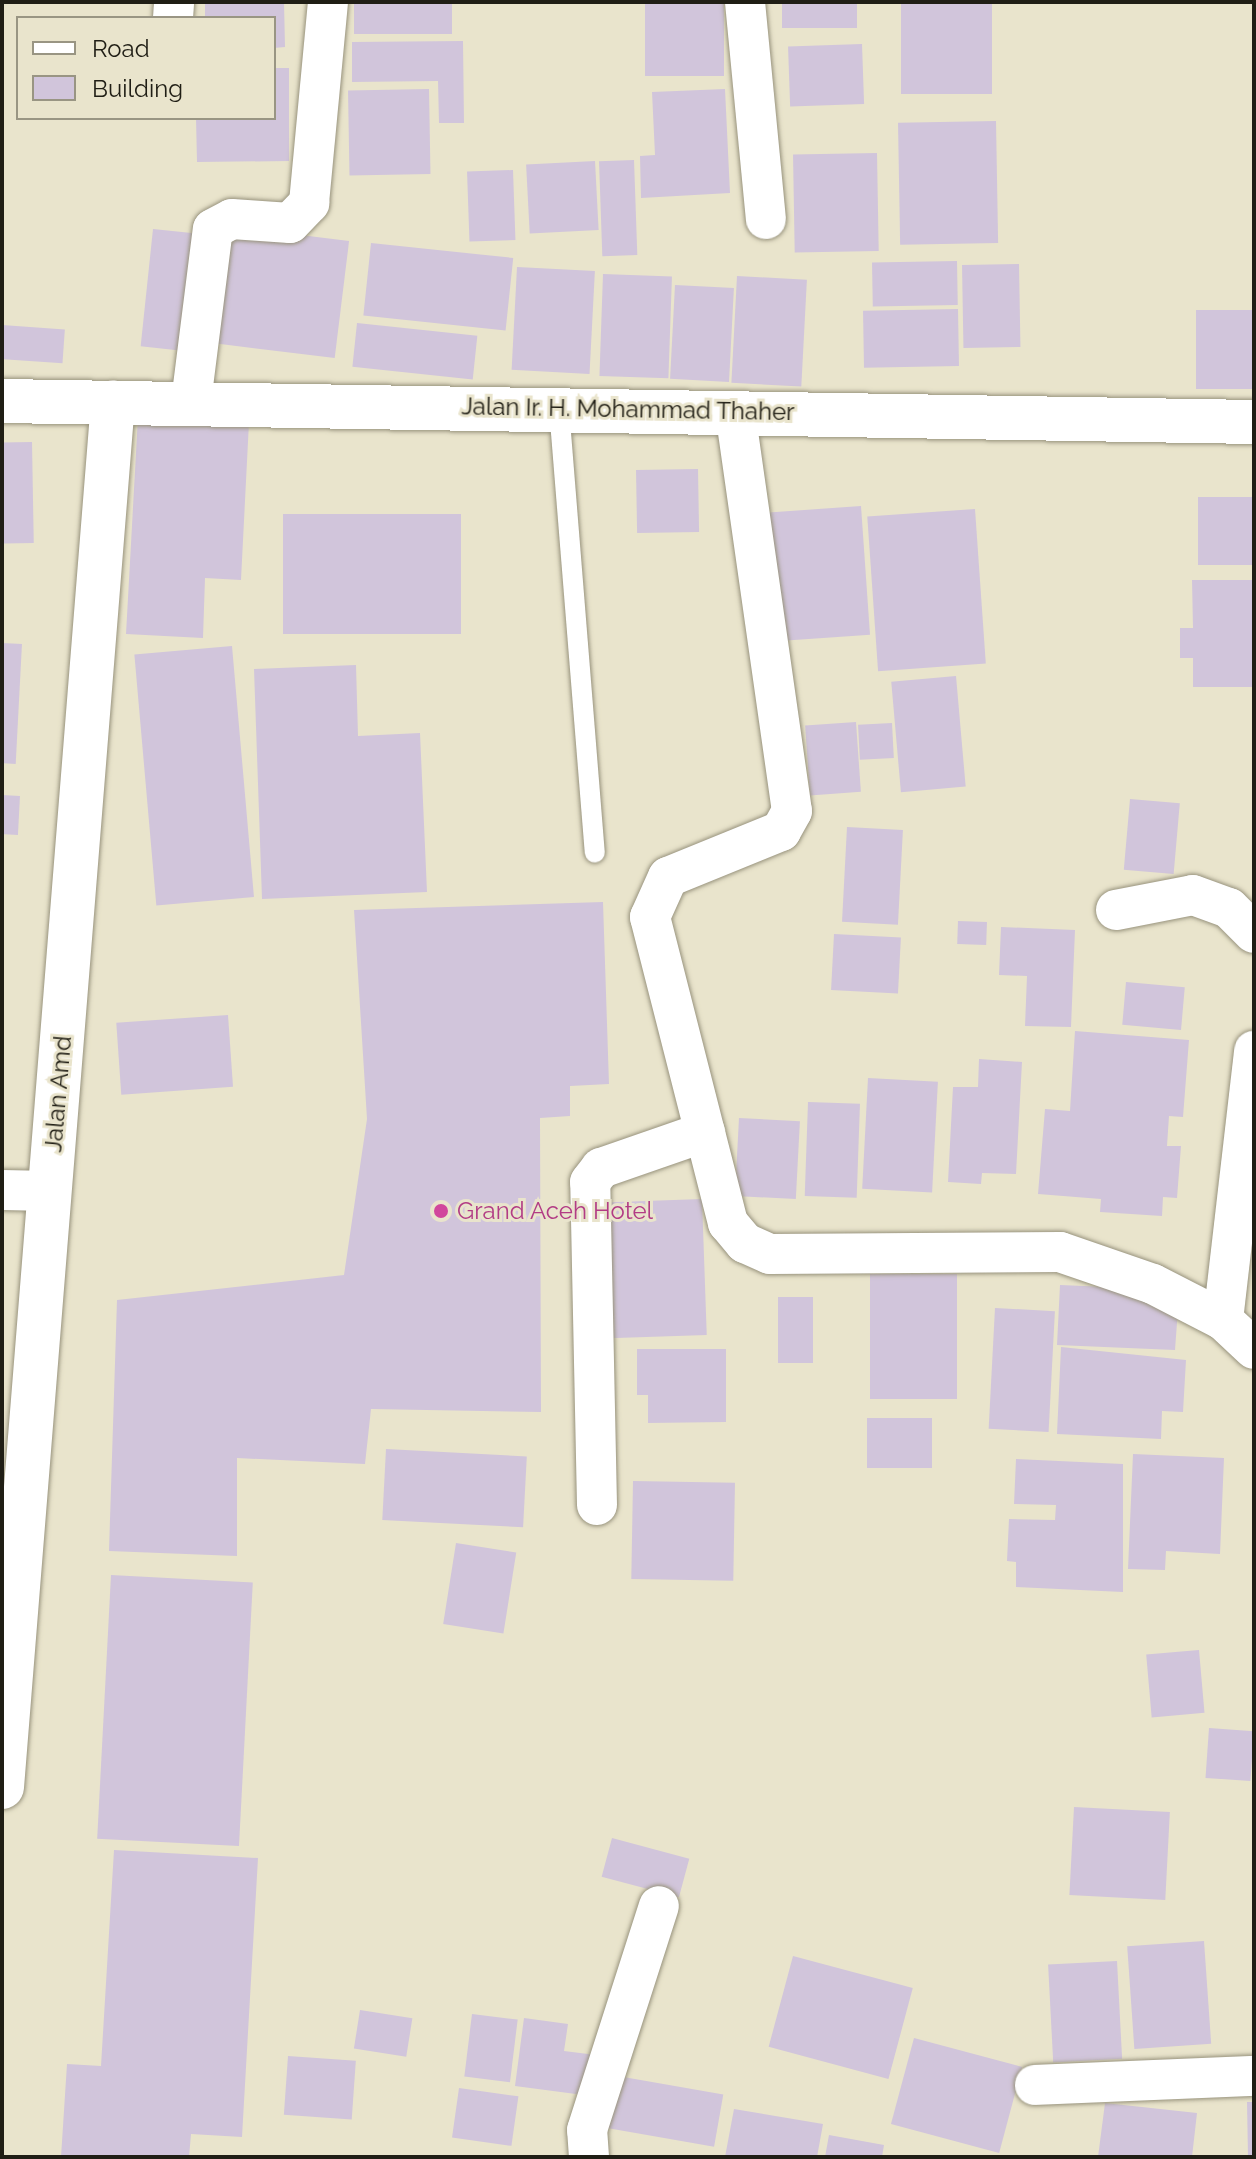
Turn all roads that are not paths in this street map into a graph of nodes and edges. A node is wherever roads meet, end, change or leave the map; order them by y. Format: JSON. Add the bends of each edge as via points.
{"nodes":[{"id":1,"x":328,"y":2,"type":"edge"},
{"id":2,"x":745,"y":2,"type":"edge"},
{"id":3,"x":766,"y":219,"type":"dead end"},
{"id":4,"x":2,"y":401,"type":"edge"},
{"id":5,"x":113,"y":402,"type":"junction"},
{"id":6,"x":191,"y":402,"type":"junction"},
{"id":7,"x":559,"y":408,"type":"junction"},
{"id":8,"x":735,"y":411,"type":"junction"},
{"id":9,"x":1254,"y":422,"type":"edge"},
{"id":10,"x":595,"y":853,"type":"dead end"},
{"id":11,"x":1116,"y":910,"type":"dead end"},
{"id":12,"x":1254,"y":933,"type":"edge"},
{"id":13,"x":1254,"y":1051,"type":"edge"},
{"id":14,"x":705,"y":1132,"type":"junction"},
{"id":15,"x":2,"y":1190,"type":"edge"},
{"id":16,"x":51,"y":1191,"type":"junction"},
{"id":17,"x":1223,"y":1320,"type":"junction"},
{"id":18,"x":1254,"y":1349,"type":"edge"},
{"id":19,"x":597,"y":1505,"type":"dead end"},
{"id":20,"x":2,"y":1787,"type":"edge"},
{"id":21,"x":659,"y":1906,"type":"dead end"},
{"id":22,"x":1254,"y":2076,"type":"edge"},
{"id":23,"x":1035,"y":2085,"type":"dead end"},
{"id":24,"x":589,"y":2157,"type":"edge"}],
"edges":[{"from":1,"to":6,"type":"street","via":[[309,203],[290,223],[232,219],[213,229]]},
{"from":2,"to":3,"type":"street"},
{"from":4,"to":5,"type":"street","name":"Jalan Ir. H. Mohammad Thaher"},
{"from":5,"to":6,"type":"street","name":"Jalan Ir. H. Mohammad Thaher"},
{"from":5,"to":16,"type":"street","name":"Jalan Amd"},
{"from":6,"to":7,"type":"street","name":"Jalan Ir. H. Mohammad Thaher"},
{"from":7,"to":8,"type":"street","name":"Jalan Ir. H. Mohammad Thaher"},
{"from":7,"to":10,"type":"lane"},
{"from":8,"to":9,"type":"street","name":"Jalan Ir. H. Mohammad Thaher"},
{"from":8,"to":14,"type":"street","via":[[792,811],[781,831],[668,877],[654,897],[650,917]]},
{"from":11,"to":12,"type":"street","via":[[1193,895],[1229,908]]},
{"from":13,"to":17,"type":"street"},
{"from":14,"to":17,"type":"street","via":[[728,1223],[745,1243],[770,1254],[1060,1252],[1106,1264]]},
{"from":14,"to":19,"type":"street","via":[[601,1168],[590,1182]]},
{"from":15,"to":16,"type":"street"},
{"from":16,"to":20,"type":"street","name":"Jalan Amd"},
{"from":17,"to":18,"type":"street"},
{"from":21,"to":24,"type":"street","via":[[587,2130]]},
{"from":22,"to":23,"type":"street"}]}
